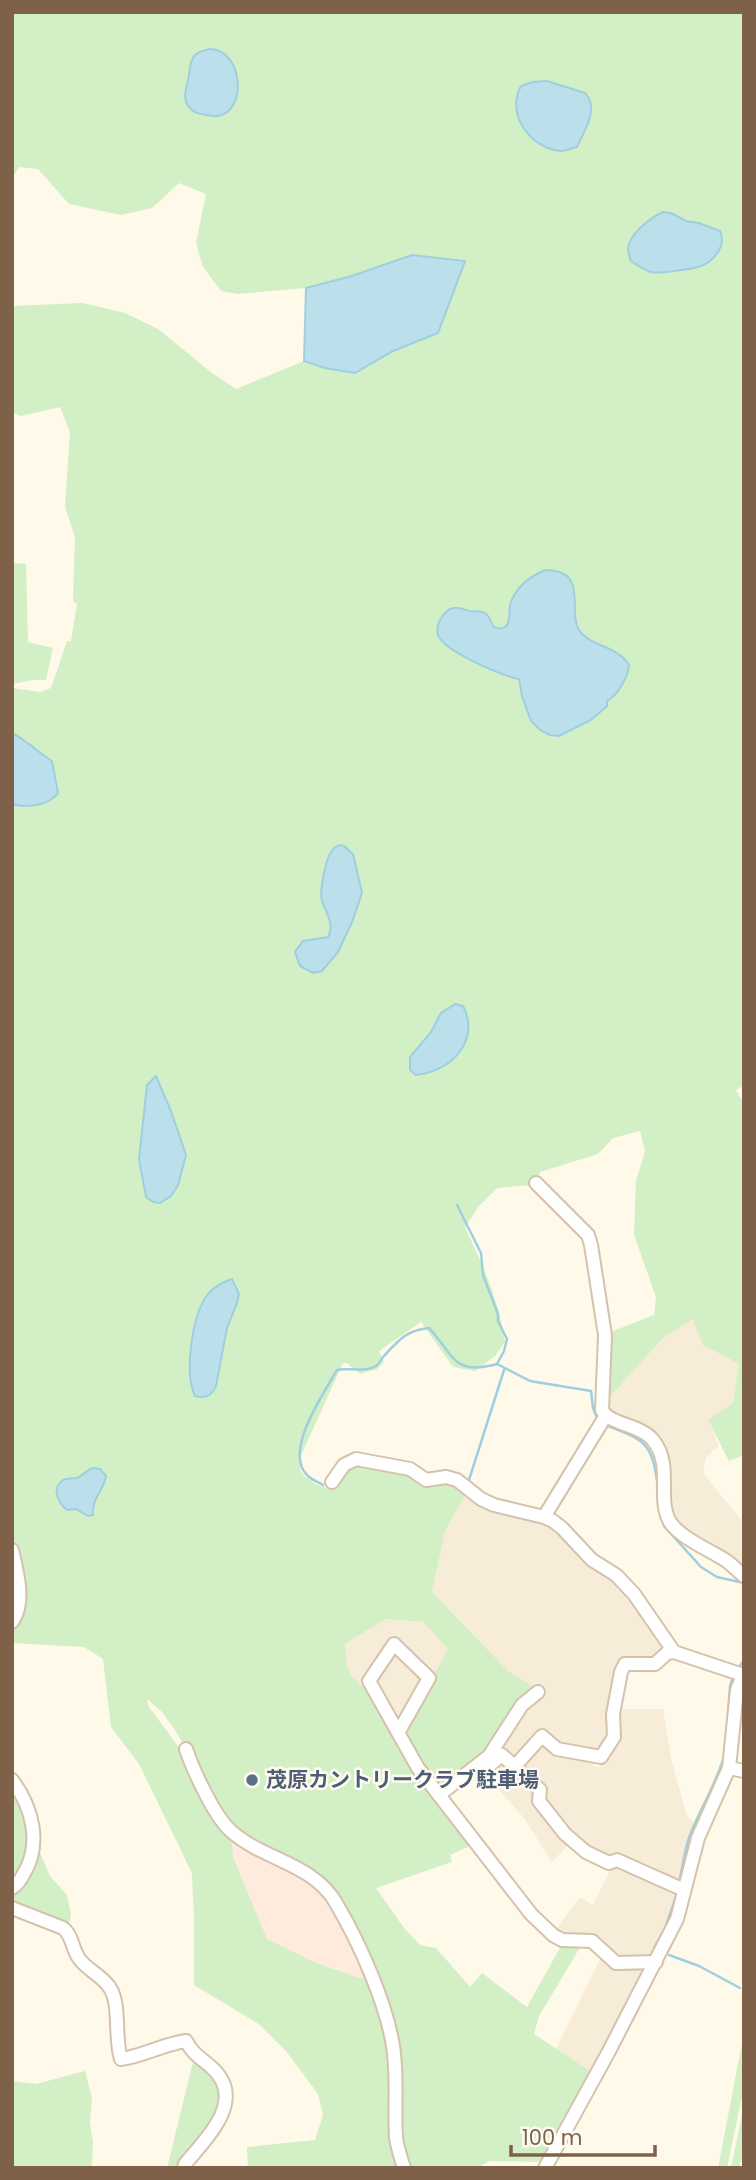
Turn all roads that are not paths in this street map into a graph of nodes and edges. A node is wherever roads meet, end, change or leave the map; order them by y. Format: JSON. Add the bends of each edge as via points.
{"nodes":[{"id":1,"x":536,"y":1183,"type":"dead end"},
{"id":2,"x":605,"y":1417,"type":"junction"},
{"id":3,"x":332,"y":1482,"type":"dead end"},
{"id":4,"x":544,"y":1517,"type":"junction"},
{"id":5,"x":12,"y":1550,"type":"edge"},
{"id":6,"x":744,"y":1576,"type":"edge"},
{"id":7,"x":12,"y":1622,"type":"edge"},
{"id":8,"x":674,"y":1652,"type":"junction"},
{"id":9,"x":743,"y":1674,"type":"edge"},
{"id":10,"x":538,"y":1692,"type":"dead end"},
{"id":11,"x":398,"y":1733,"type":"junction"},
{"id":12,"x":186,"y":1749,"type":"dead end"},
{"id":13,"x":515,"y":1766,"type":"junction"},
{"id":14,"x":729,"y":1768,"type":"junction"},
{"id":15,"x":473,"y":1769,"type":"junction"},
{"id":16,"x":744,"y":1771,"type":"edge"},
{"id":17,"x":12,"y":1780,"type":"edge"},
{"id":18,"x":439,"y":1795,"type":"junction"},
{"id":19,"x":12,"y":1888,"type":"edge"},
{"id":20,"x":684,"y":1890,"type":"junction"},
{"id":21,"x":12,"y":1908,"type":"edge"},
{"id":22,"x":656,"y":1962,"type":"junction"},
{"id":23,"x":184,"y":2168,"type":"edge"},
{"id":24,"x":404,"y":2168,"type":"edge"},
{"id":25,"x":545,"y":2168,"type":"edge"}],
"edges":[{"from":1,"to":2,"type":"street","via":[[588,1236],[591,1245],[605,1335],[601,1390]]},
{"from":2,"to":4,"type":"street"},
{"from":2,"to":6,"type":"street","via":[[652,1439],[664,1462],[667,1515],[672,1524]]},
{"from":3,"to":4,"type":"street","via":[[344,1465],[356,1459],[410,1469],[426,1480],[457,1480],[488,1502]]},
{"from":4,"to":8,"type":"street","via":[[616,1575]]},
{"from":5,"to":7,"type":"street","via":[[20,1593]]},
{"from":8,"to":9,"type":"street"},
{"from":8,"to":13,"type":"street","via":[[655,1664],[625,1664],[613,1714],[614,1737],[601,1757],[557,1749],[542,1736]]},
{"from":9,"to":14,"type":"street","via":[[737,1690]]},
{"from":10,"to":15,"type":"street","via":[[522,1705],[489,1756]]},
{"from":11,"to":11,"type":"street","via":[[369,1681],[394,1644],[429,1678]]},
{"from":11,"to":18,"type":"street"},
{"from":12,"to":24,"type":"street","via":[[222,1822],[233,1834],[316,1878],[335,1900],[388,2022],[396,2084],[396,2138]]},
{"from":13,"to":15,"type":"street","via":[[502,1755],[483,1772]]},
{"from":13,"to":20,"type":"street","via":[[540,1790],[539,1801],[565,1833],[586,1852],[609,1863],[617,1860]]},
{"from":14,"to":16,"type":"street"},
{"from":14,"to":20,"type":"street","via":[[698,1838]]},
{"from":15,"to":18,"type":"street"},
{"from":17,"to":19,"type":"street","via":[[35,1831],[29,1866]]},
{"from":18,"to":22,"type":"street","via":[[531,1914],[553,1935],[562,1940],[592,1941],[617,1962]]},
{"from":20,"to":22,"type":"street","via":[[677,1919]]},
{"from":21,"to":23,"type":"street","via":[[67,1931],[78,1958],[108,1984],[121,2059],[186,2041],[196,2056],[219,2074],[226,2093],[225,2109]]},
{"from":22,"to":25,"type":"street"}]}
